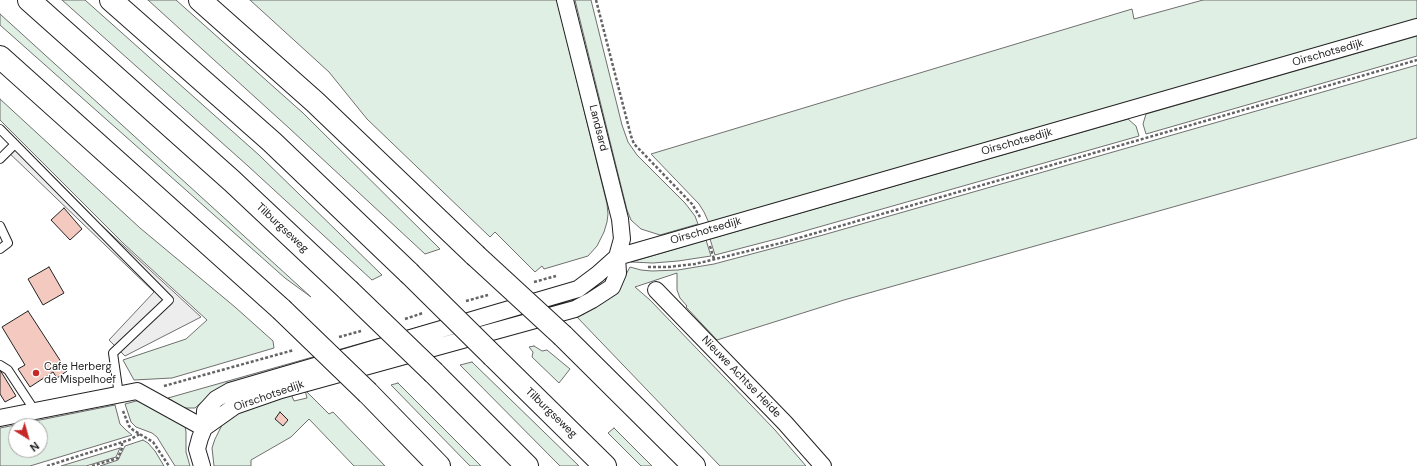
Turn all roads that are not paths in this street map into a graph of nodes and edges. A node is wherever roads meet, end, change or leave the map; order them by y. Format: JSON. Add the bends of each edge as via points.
{"nodes":[{"id":1,"x":29,"y":0,"type":"edge"},
{"id":2,"x":111,"y":0,"type":"edge"},
{"id":3,"x":200,"y":0,"type":"edge"},
{"id":4,"x":566,"y":0,"type":"edge"},
{"id":5,"x":1417,"y":27,"type":"edge"},
{"id":6,"x":0,"y":57,"type":"edge"},
{"id":7,"x":0,"y":129,"type":"edge"},
{"id":8,"x":15,"y":144,"type":"junction"},
{"id":9,"x":0,"y":159,"type":"edge"},
{"id":10,"x":0,"y":226,"type":"edge"},
{"id":11,"x":0,"y":248,"type":"edge"},
{"id":12,"x":617,"y":257,"type":"junction"},
{"id":13,"x":656,"y":290,"type":"dead end"},
{"id":14,"x":0,"y":365,"type":"edge"},
{"id":15,"x":119,"y":395,"type":"junction"},
{"id":16,"x":35,"y":411,"type":"junction"},
{"id":17,"x":0,"y":418,"type":"edge"},
{"id":18,"x":204,"y":428,"type":"junction"},
{"id":19,"x":202,"y":466,"type":"edge"},
{"id":20,"x":438,"y":466,"type":"edge"},
{"id":21,"x":527,"y":466,"type":"edge"},
{"id":22,"x":605,"y":466,"type":"edge"},
{"id":23,"x":694,"y":466,"type":"edge"},
{"id":24,"x":823,"y":466,"type":"edge"}],
"edges":[{"from":1,"to":21,"type":"highway","name":"Tilburgseweg","bridge":true,"via":[[232,181],[434,373]]},
{"from":2,"to":22,"type":"highway","name":"Tilburgseweg","bridge":true,"via":[[272,142]]},
{"from":3,"to":23,"type":"highway","bridge":true,"via":[[315,102],[563,336]]},
{"from":4,"to":12,"type":"street","name":"Landsard","via":[[620,219],[622,239]]},
{"from":5,"to":12,"type":"street","name":"Oirschotsedijk"},
{"from":6,"to":20,"type":"highway","bridge":true,"via":[[281,310],[368,393]]},
{"from":7,"to":8,"type":"lane"},
{"from":8,"to":9,"type":"lane"},
{"from":8,"to":15,"type":"lane","via":[[168,300],[113,352]]},
{"from":10,"to":11,"type":"lane","via":[[8,243]]},
{"from":12,"to":18,"type":"street","name":"Oirschotsedijk","via":[[618,273],[612,287],[575,309],[281,390],[235,406]]},
{"from":13,"to":24,"type":"street","name":"Nieuwe Achtse Heide","via":[[785,423]]},
{"from":14,"to":16,"type":"lane","via":[[8,370]]},
{"from":15,"to":16,"type":"street"},
{"from":15,"to":18,"type":"street","via":[[137,391]]},
{"from":16,"to":17,"type":"street"},
{"from":18,"to":19,"type":"street","via":[[197,449]]}]}
